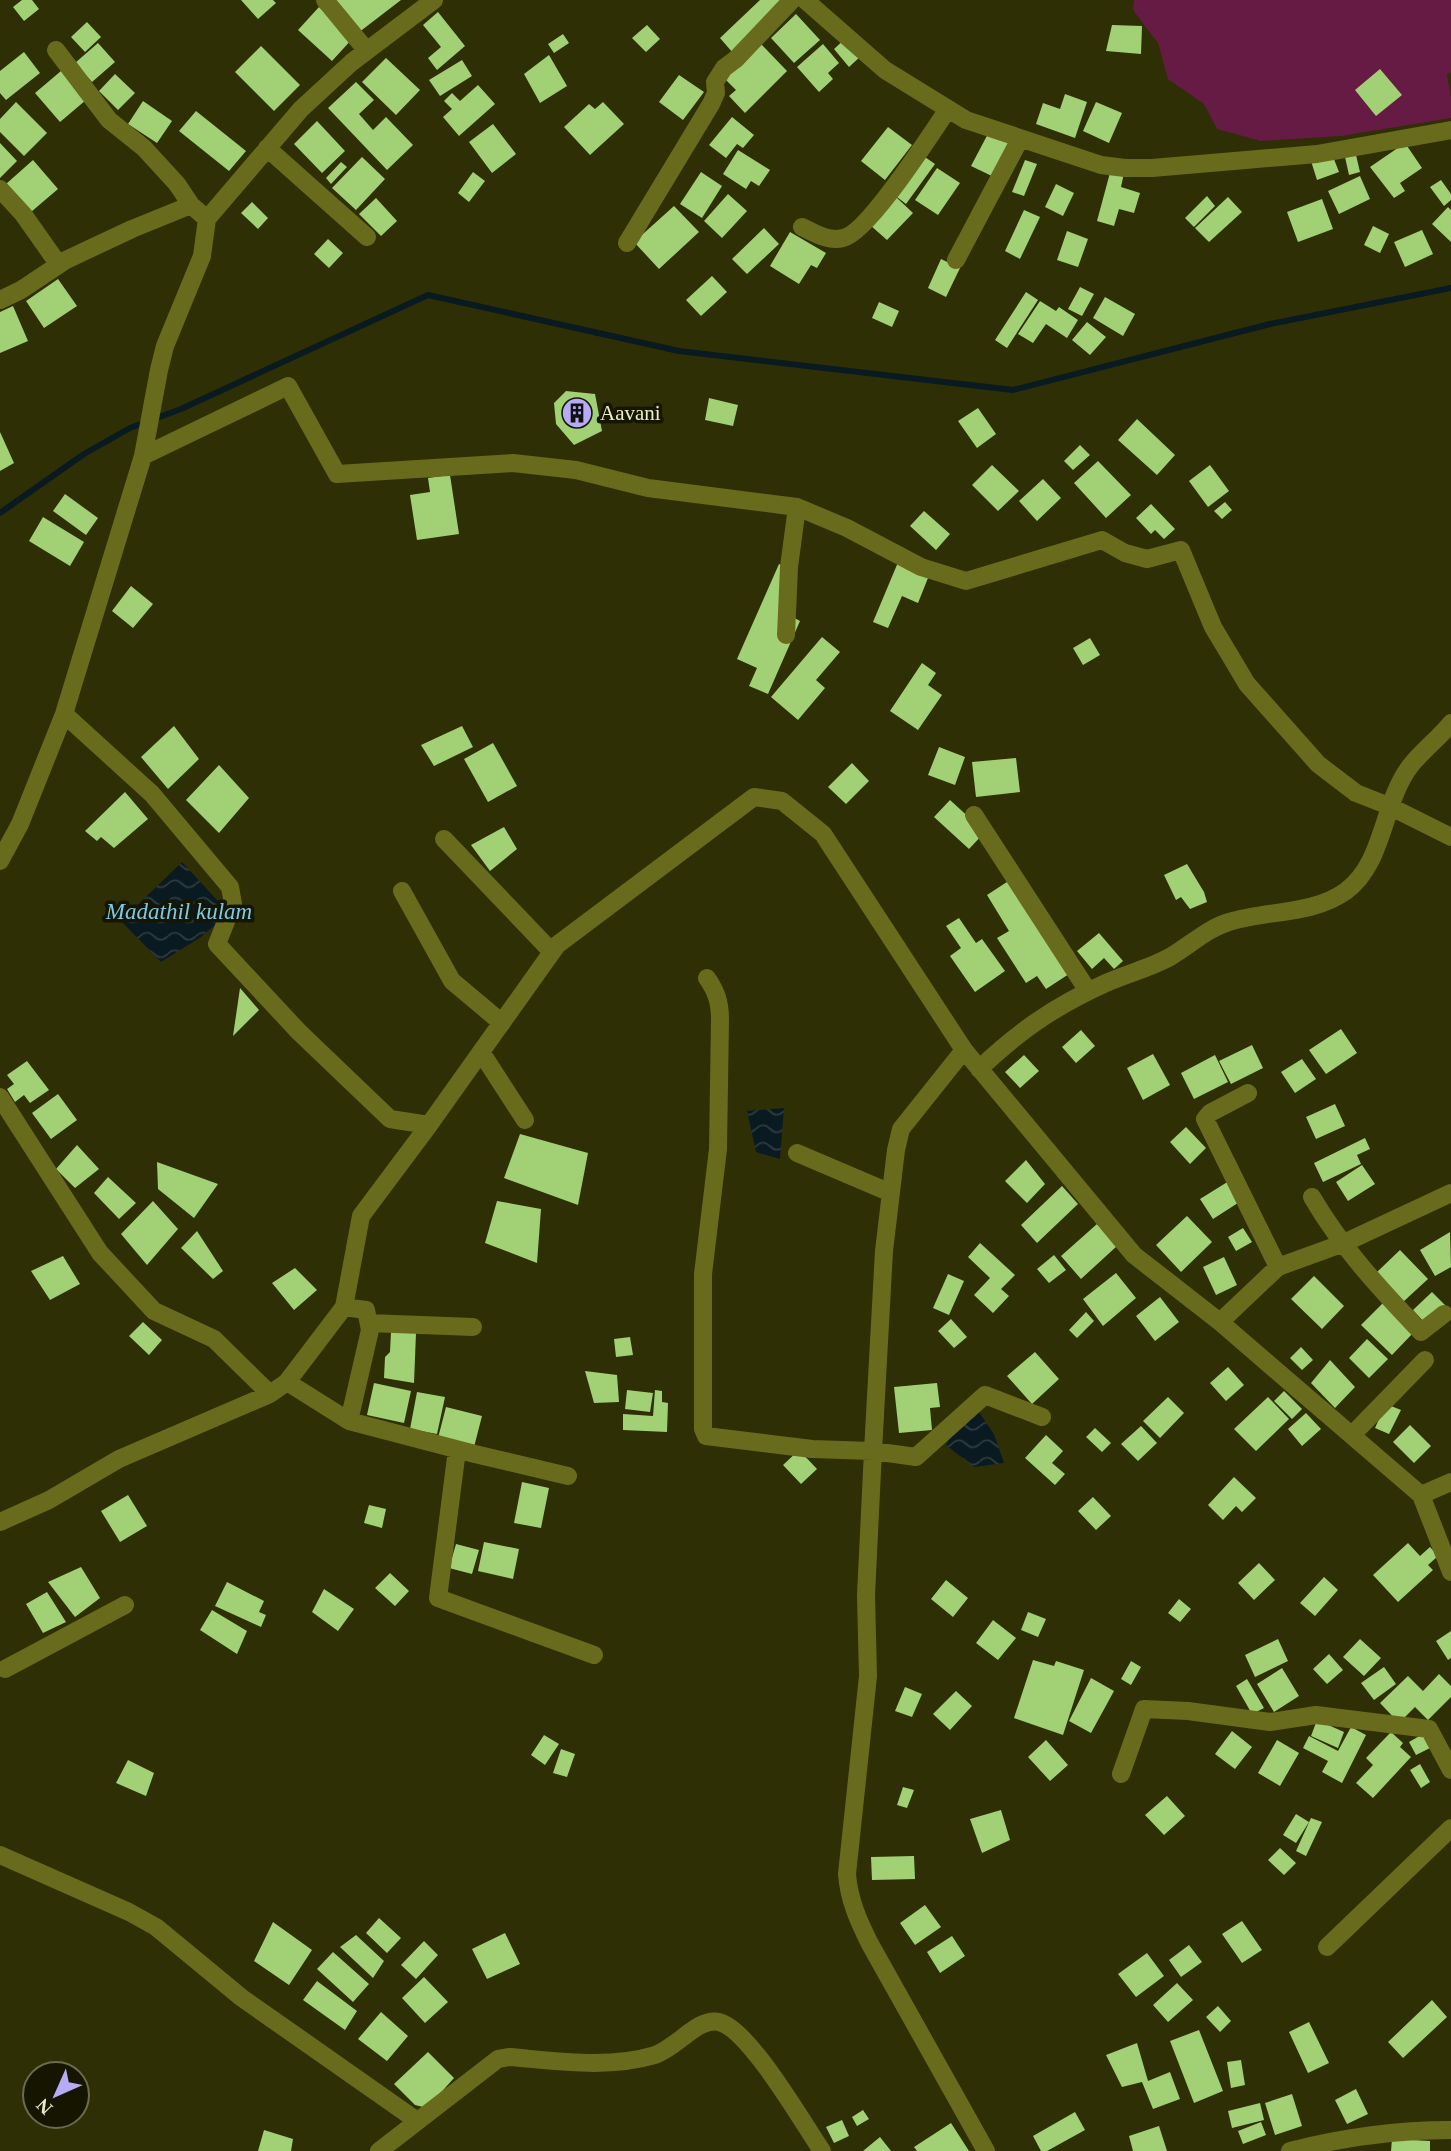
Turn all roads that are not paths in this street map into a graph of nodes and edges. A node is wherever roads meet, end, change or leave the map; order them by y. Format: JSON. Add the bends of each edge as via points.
{"nodes":[{"id":1,"x":325,"y":0,"type":"edge"},
{"id":2,"x":434,"y":0,"type":"edge"},
{"id":3,"x":792,"y":0,"type":"edge"},
{"id":4,"x":805,"y":0,"type":"edge"},
{"id":5,"x":56,"y":50,"type":"dead end"},
{"id":6,"x":367,"y":51,"type":"junction"},
{"id":7,"x":948,"y":109,"type":"junction"},
{"id":8,"x":1451,"y":130,"type":"edge"},
{"id":9,"x":1020,"y":139,"type":"junction"},
{"id":10,"x":267,"y":148,"type":"junction"},
{"id":11,"x":0,"y":190,"type":"edge"},
{"id":12,"x":191,"y":205,"type":"junction"},
{"id":13,"x":207,"y":219,"type":"junction"},
{"id":14,"x":802,"y":227,"type":"dead end"},
{"id":15,"x":367,"y":237,"type":"dead end"},
{"id":16,"x":627,"y":243,"type":"dead end"},
{"id":17,"x":956,"y":260,"type":"dead end"},
{"id":18,"x":59,"y":265,"type":"junction"},
{"id":19,"x":0,"y":299,"type":"edge"},
{"id":20,"x":144,"y":451,"type":"junction"},
{"id":21,"x":797,"y":507,"type":"junction"},
{"id":22,"x":786,"y":635,"type":"dead end"},
{"id":23,"x":64,"y":714,"type":"junction"},
{"id":24,"x":1451,"y":723,"type":"edge"},
{"id":25,"x":1389,"y":806,"type":"junction"},
{"id":26,"x":974,"y":815,"type":"dead end"},
{"id":27,"x":1451,"y":837,"type":"edge"},
{"id":28,"x":444,"y":839,"type":"dead end"},
{"id":29,"x":0,"y":861,"type":"edge"},
{"id":30,"x":402,"y":891,"type":"dead end"},
{"id":31,"x":552,"y":952,"type":"junction"},
{"id":32,"x":1088,"y":991,"type":"junction"},
{"id":33,"x":714,"y":992,"type":"dead end"},
{"id":34,"x":502,"y":1023,"type":"junction"},
{"id":35,"x":964,"y":1050,"type":"junction"},
{"id":36,"x":481,"y":1052,"type":"junction"},
{"id":37,"x":979,"y":1069,"type":"junction"},
{"id":38,"x":1248,"y":1093,"type":"dead end"},
{"id":39,"x":0,"y":1097,"type":"edge"},
{"id":40,"x":525,"y":1120,"type":"dead end"},
{"id":41,"x":429,"y":1125,"type":"junction"},
{"id":42,"x":797,"y":1153,"type":"dead end"},
{"id":43,"x":891,"y":1193,"type":"junction"},
{"id":44,"x":1451,"y":1193,"type":"edge"},
{"id":45,"x":1312,"y":1197,"type":"dead end"},
{"id":46,"x":1344,"y":1244,"type":"junction"},
{"id":47,"x":1278,"y":1267,"type":"junction"},
{"id":48,"x":344,"y":1307,"type":"junction"},
{"id":49,"x":1444,"y":1314,"type":"dead end"},
{"id":50,"x":1220,"y":1322,"type":"junction"},
{"id":51,"x":369,"y":1323,"type":"junction"},
{"id":52,"x":473,"y":1327,"type":"dead end"},
{"id":53,"x":1425,"y":1360,"type":"dead end"},
{"id":54,"x":287,"y":1382,"type":"junction"},
{"id":55,"x":270,"y":1394,"type":"junction"},
{"id":56,"x":1042,"y":1417,"type":"dead end"},
{"id":57,"x":349,"y":1421,"type":"junction"},
{"id":58,"x":1352,"y":1435,"type":"junction"},
{"id":59,"x":457,"y":1450,"type":"junction"},
{"id":60,"x":873,"y":1451,"type":"junction"},
{"id":61,"x":568,"y":1476,"type":"dead end"},
{"id":62,"x":1451,"y":1482,"type":"edge"},
{"id":63,"x":1421,"y":1495,"type":"junction"},
{"id":64,"x":0,"y":1522,"type":"edge"},
{"id":65,"x":1451,"y":1572,"type":"edge"},
{"id":66,"x":125,"y":1605,"type":"dead end"},
{"id":67,"x":594,"y":1656,"type":"dead end"},
{"id":68,"x":5,"y":1669,"type":"dead end"},
{"id":69,"x":1451,"y":1770,"type":"edge"},
{"id":70,"x":1121,"y":1774,"type":"dead end"},
{"id":71,"x":1451,"y":1828,"type":"edge"},
{"id":72,"x":0,"y":1855,"type":"edge"},
{"id":73,"x":1327,"y":1947,"type":"dead end"},
{"id":74,"x":416,"y":2120,"type":"junction"},
{"id":75,"x":1451,"y":2130,"type":"edge"},
{"id":76,"x":379,"y":2151,"type":"edge"},
{"id":77,"x":822,"y":2151,"type":"edge"},
{"id":78,"x":986,"y":2151,"type":"edge"},
{"id":79,"x":1290,"y":2151,"type":"edge"}],
"edges":[{"from":1,"to":6,"type":"street"},
{"from":2,"to":6,"type":"street"},
{"from":3,"to":16,"type":"street","via":[[717,77],[716,93],[706,112]]},
{"from":4,"to":7,"type":"street","via":[[885,70]]},
{"from":5,"to":12,"type":"street","via":[[109,120],[144,148]]},
{"from":6,"to":10,"type":"street","via":[[301,109]]},
{"from":7,"to":9,"type":"street"},
{"from":7,"to":14,"type":"street","via":[[856,231],[843,238],[822,238]]},
{"from":8,"to":9,"type":"street","via":[[1317,154],[1152,168],[1101,164]]},
{"from":9,"to":17,"type":"street"},
{"from":10,"to":13,"type":"street"},
{"from":10,"to":15,"type":"street"},
{"from":11,"to":18,"type":"street"},
{"from":12,"to":13,"type":"street"},
{"from":12,"to":18,"type":"street"},
{"from":13,"to":20,"type":"street","via":[[202,256],[165,346]]},
{"from":18,"to":19,"type":"street"},
{"from":20,"to":21,"type":"street","via":[[288,386],[337,474],[513,463],[576,470],[648,488]]},
{"from":20,"to":23,"type":"street"},
{"from":21,"to":22,"type":"street"},
{"from":21,"to":25,"type":"street","via":[[921,567],[966,581],[1102,540],[1147,559],[1181,550],[1213,626],[1247,684],[1318,764],[1356,793]]},
{"from":23,"to":29,"type":"street","via":[[20,824]]},
{"from":23,"to":41,"type":"street","via":[[152,794],[230,887],[233,904],[216,944],[390,1119]]},
{"from":24,"to":25,"type":"street","via":[[1410,766]]},
{"from":25,"to":27,"type":"street"},
{"from":25,"to":32,"type":"street","via":[[1363,876],[1345,892],[1311,906],[1227,922],[1167,958]]},
{"from":26,"to":32,"type":"street"},
{"from":28,"to":31,"type":"street"},
{"from":30,"to":34,"type":"street","via":[[452,981]]},
{"from":31,"to":34,"type":"street"},
{"from":31,"to":35,"type":"street","via":[[754,797],[782,801],[822,834]]},
{"from":32,"to":37,"type":"street","via":[[1013,1037]]},
{"from":33,"to":60,"type":"street","via":[[718,1149],[703,1274],[703,1431],[714,1438]]},
{"from":34,"to":36,"type":"street"},
{"from":35,"to":37,"type":"street"},
{"from":35,"to":43,"type":"street","via":[[901,1129]]},
{"from":36,"to":40,"type":"street"},
{"from":36,"to":41,"type":"street"},
{"from":37,"to":50,"type":"street","via":[[1134,1255]]},
{"from":38,"to":47,"type":"street","via":[[1205,1119]]},
{"from":39,"to":55,"type":"street","via":[[100,1253],[154,1311],[214,1339]]},
{"from":41,"to":48,"type":"street","via":[[361,1216]]},
{"from":42,"to":43,"type":"street"},
{"from":43,"to":60,"type":"street"},
{"from":44,"to":46,"type":"street"},
{"from":45,"to":46,"type":"street"},
{"from":46,"to":47,"type":"street"},
{"from":46,"to":49,"type":"street","via":[[1421,1332]]},
{"from":47,"to":50,"type":"street"},
{"from":48,"to":51,"type":"street","via":[[366,1310]]},
{"from":48,"to":54,"type":"street"},
{"from":50,"to":58,"type":"street"},
{"from":51,"to":52,"type":"street"},
{"from":51,"to":57,"type":"street"},
{"from":53,"to":58,"type":"street"},
{"from":54,"to":55,"type":"street"},
{"from":54,"to":57,"type":"street"},
{"from":55,"to":64,"type":"street","via":[[119,1459]]},
{"from":56,"to":60,"type":"street","via":[[985,1395],[916,1457]]},
{"from":57,"to":59,"type":"street"},
{"from":58,"to":63,"type":"street"},
{"from":59,"to":61,"type":"street"},
{"from":59,"to":67,"type":"street","via":[[438,1598]]},
{"from":60,"to":78,"type":"street","via":[[866,1595],[868,1676],[847,1874],[849,1894],[870,1944]]},
{"from":62,"to":63,"type":"street"},
{"from":63,"to":65,"type":"street"},
{"from":66,"to":68,"type":"street"},
{"from":69,"to":70,"type":"street","via":[[1429,1729],[1316,1715],[1270,1722],[1144,1709]]},
{"from":71,"to":73,"type":"street"},
{"from":72,"to":74,"type":"street","via":[[156,1927],[242,1998]]},
{"from":74,"to":76,"type":"street"},
{"from":74,"to":77,"type":"street","via":[[498,2059],[638,2059],[668,2049],[703,2022],[711,2021],[728,2025],[750,2045]]},
{"from":75,"to":79,"type":"street","via":[[1400,2130]]}]}
